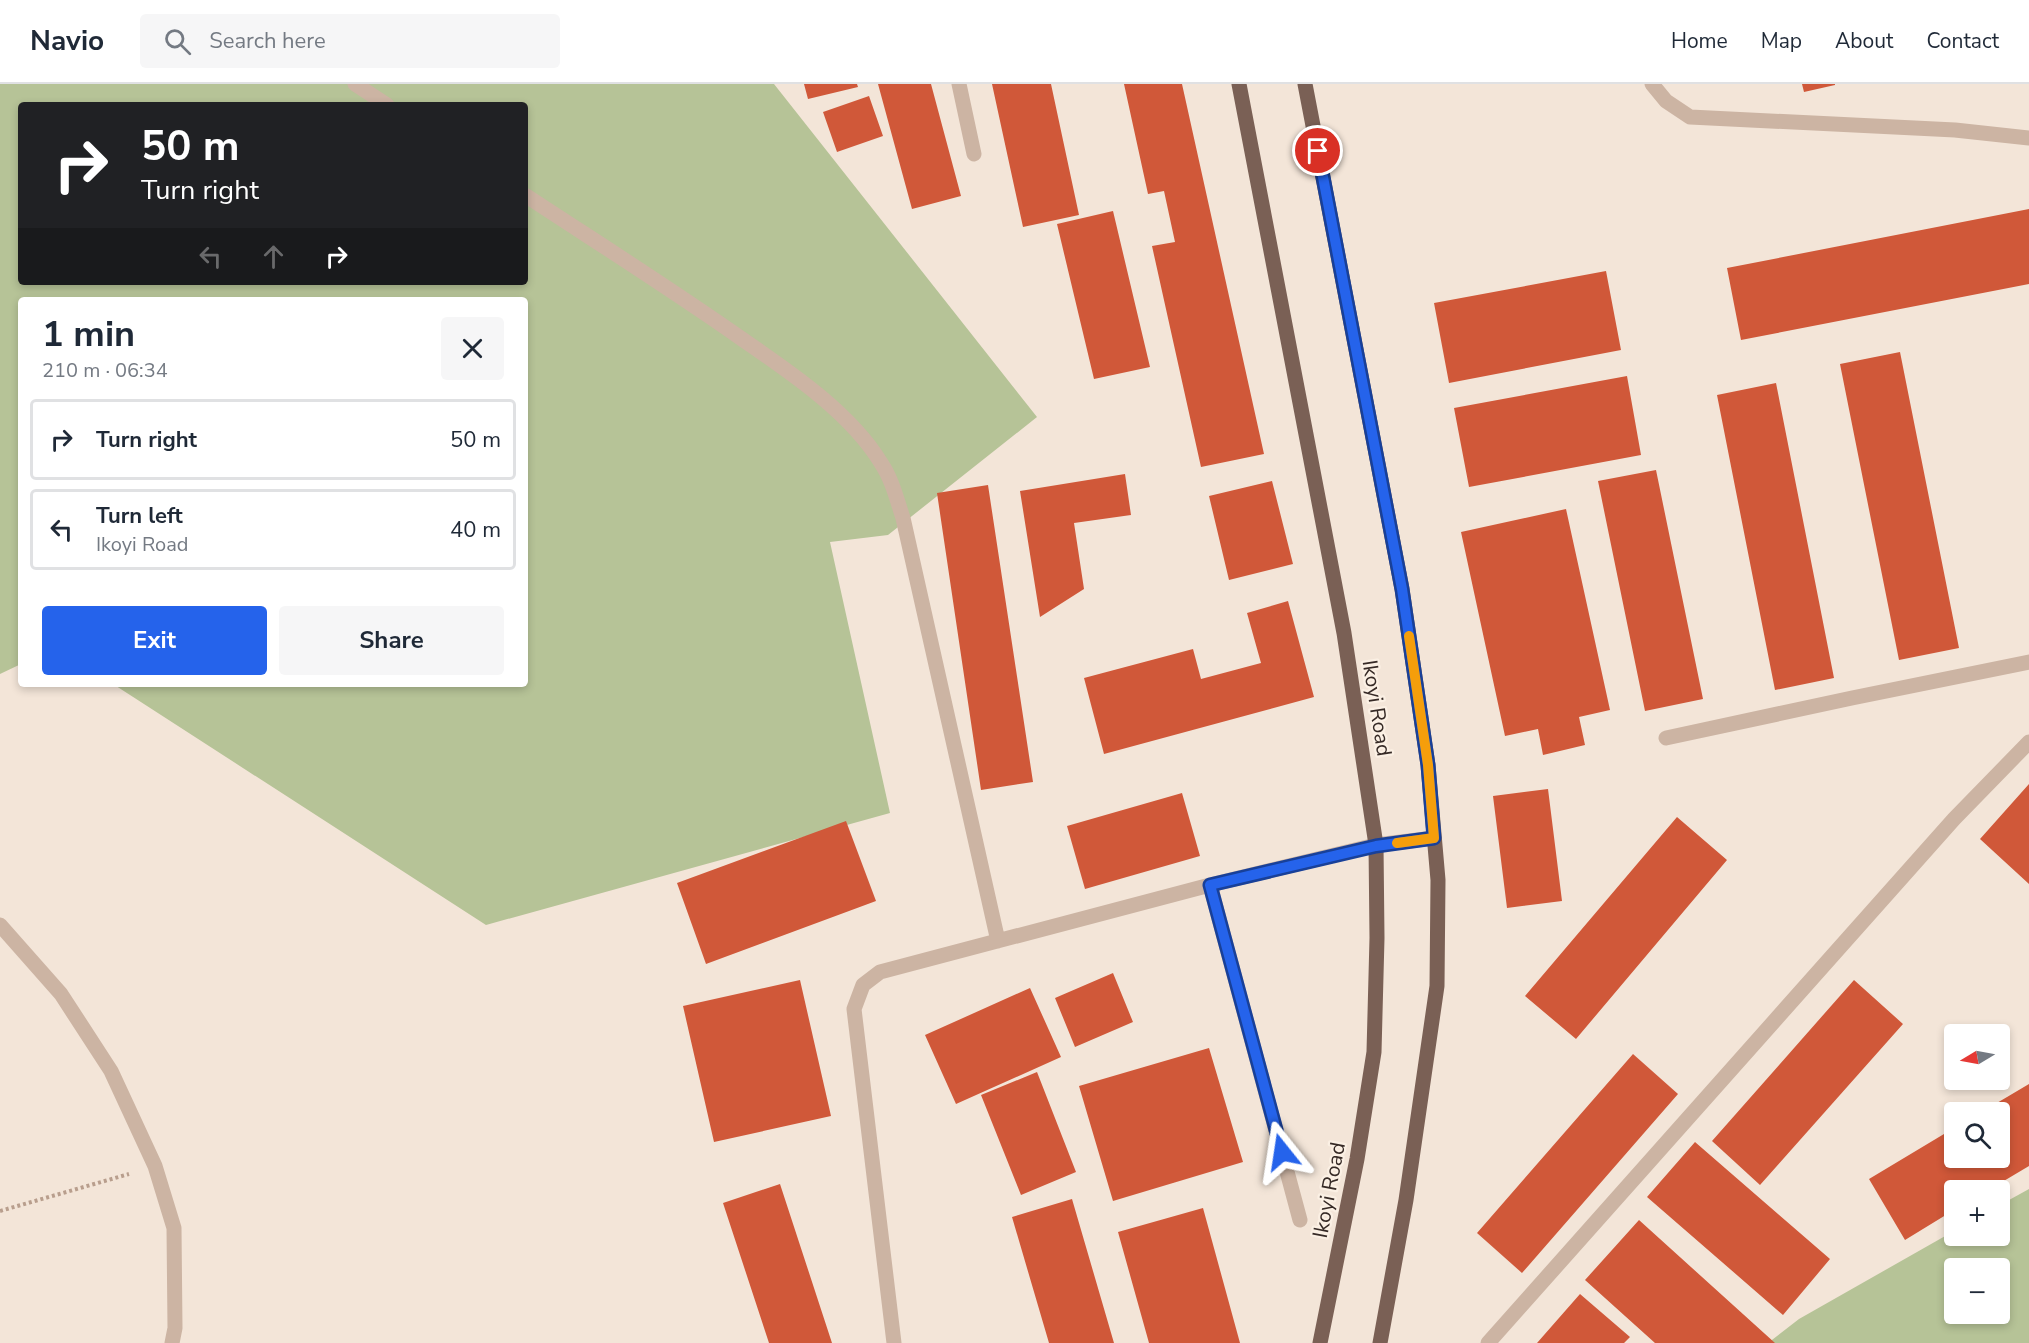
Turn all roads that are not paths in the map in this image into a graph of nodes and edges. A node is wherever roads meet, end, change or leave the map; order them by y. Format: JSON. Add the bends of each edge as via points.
{"nodes":[{"id":1,"x":355,"y":84,"type":"edge"},
{"id":2,"x":959,"y":84,"type":"edge"},
{"id":3,"x":1239,"y":84,"type":"edge"},
{"id":4,"x":1305,"y":84,"type":"edge"},
{"id":5,"x":1652,"y":84,"type":"edge"},
{"id":6,"x":382,"y":102,"type":"edge"},
{"id":7,"x":2029,"y":138,"type":"edge"},
{"id":8,"x":974,"y":154,"type":"dead end"},
{"id":9,"x":528,"y":197,"type":"edge"},
{"id":10,"x":2029,"y":662,"type":"edge"},
{"id":11,"x":1666,"y":738,"type":"dead end"},
{"id":12,"x":2029,"y":742,"type":"edge"},
{"id":13,"x":1434,"y":838,"type":"junction"},
{"id":14,"x":1376,"y":846,"type":"junction"},
{"id":15,"x":1210,"y":885,"type":"junction"},
{"id":16,"x":0,"y":924,"type":"edge"},
{"id":17,"x":998,"y":941,"type":"junction"},
{"id":18,"x":1300,"y":1220,"type":"dead end"},
{"id":19,"x":172,"y":1343,"type":"edge"},
{"id":20,"x":894,"y":1343,"type":"edge"},
{"id":21,"x":1320,"y":1343,"type":"edge"},
{"id":22,"x":1380,"y":1343,"type":"edge"},
{"id":23,"x":1488,"y":1343,"type":"edge"}],
"edges":[{"from":1,"to":6,"type":"street"},
{"from":2,"to":8,"type":"street"},
{"from":3,"to":14,"type":"main road","name":"Ikoyi Road","via":[[1344,633]]},
{"from":4,"to":13,"type":"main road","name":"Ikoyi Road","via":[[1402,589],[1428,765]]},
{"from":5,"to":7,"type":"street","via":[[1666,101],[1690,117],[1955,130]]},
{"from":9,"to":17,"type":"street","via":[[793,375],[848,421],[881,462],[903,518]]},
{"from":10,"to":11,"type":"street"},
{"from":12,"to":23,"type":"street","via":[[1954,819]]},
{"from":13,"to":14,"type":"street"},
{"from":13,"to":22,"type":"main road","name":"Ikoyi Road","via":[[1438,880],[1437,986],[1406,1200]]},
{"from":14,"to":15,"type":"street"},
{"from":14,"to":21,"type":"main road","name":"Ikoyi Road","via":[[1374,1052]]},
{"from":15,"to":17,"type":"street"},
{"from":15,"to":18,"type":"street"},
{"from":16,"to":19,"type":"street","via":[[61,994],[111,1071],[155,1166],[174,1228]]},
{"from":17,"to":20,"type":"street","via":[[880,972],[863,985],[854,1009]]}]}
